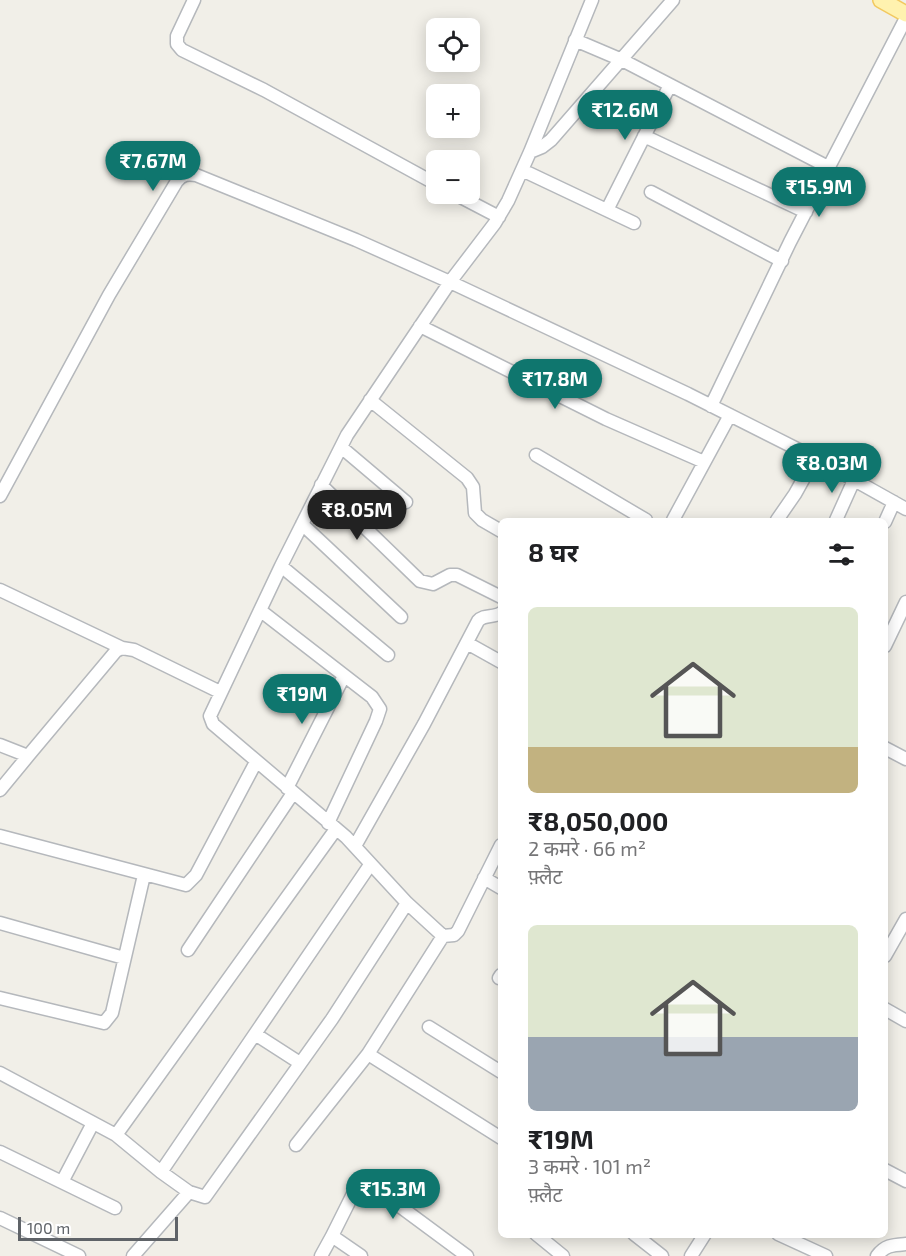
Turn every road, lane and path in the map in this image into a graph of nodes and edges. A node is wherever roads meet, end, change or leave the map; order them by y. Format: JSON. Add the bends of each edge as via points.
{"nodes":[{"id":1,"x":194,"y":0,"type":"edge"},
{"id":2,"x":592,"y":0,"type":"edge"},
{"id":3,"x":673,"y":0,"type":"edge"},
{"id":4,"x":881,"y":0,"type":"edge"},
{"id":5,"x":906,"y":16,"type":"edge"},
{"id":6,"x":575,"y":40,"type":"junction"},
{"id":7,"x":622,"y":60,"type":"junction"},
{"id":8,"x":670,"y":85,"type":"junction"},
{"id":9,"x":644,"y":136,"type":"junction"},
{"id":10,"x":530,"y":152,"type":"junction"},
{"id":11,"x":828,"y":166,"type":"junction"},
{"id":12,"x":522,"y":170,"type":"junction"},
{"id":13,"x":426,"y":179,"type":"edge"},
{"id":14,"x":651,"y":192,"type":"dead end"},
{"id":15,"x":473,"y":204,"type":"edge"},
{"id":16,"x":607,"y":210,"type":"junction"},
{"id":17,"x":806,"y":212,"type":"junction"},
{"id":18,"x":498,"y":217,"type":"junction"},
{"id":19,"x":634,"y":223,"type":"dead end"},
{"id":20,"x":782,"y":261,"type":"junction"},
{"id":21,"x":450,"y":282,"type":"junction"},
{"id":22,"x":420,"y":326,"type":"junction"},
{"id":23,"x":370,"y":400,"type":"junction"},
{"id":24,"x":711,"y":406,"type":"junction"},
{"id":25,"x":730,"y":415,"type":"junction"},
{"id":26,"x":341,"y":447,"type":"junction"},
{"id":27,"x":536,"y":455,"type":"dead end"},
{"id":28,"x":815,"y":458,"type":"junction"},
{"id":29,"x":704,"y":462,"type":"junction"},
{"id":30,"x":854,"y":480,"type":"junction"},
{"id":31,"x":321,"y":485,"type":"junction"},
{"id":32,"x":0,"y":496,"type":"edge"},
{"id":33,"x":406,"y":502,"type":"dead end"},
{"id":34,"x":894,"y":502,"type":"junction"},
{"id":35,"x":906,"y":509,"type":"edge"},
{"id":36,"x":642,"y":518,"type":"edge"},
{"id":37,"x":674,"y":518,"type":"edge"},
{"id":38,"x":778,"y":518,"type":"edge"},
{"id":39,"x":837,"y":518,"type":"edge"},
{"id":40,"x":887,"y":518,"type":"edge"},
{"id":41,"x":302,"y":524,"type":"junction"},
{"id":42,"x":498,"y":529,"type":"edge"},
{"id":43,"x":281,"y":566,"type":"junction"},
{"id":44,"x":0,"y":590,"type":"edge"},
{"id":45,"x":498,"y":596,"type":"edge"},
{"id":46,"x":906,"y":602,"type":"edge"},
{"id":47,"x":261,"y":611,"type":"junction"},
{"id":48,"x":498,"y":614,"type":"edge"},
{"id":49,"x":401,"y":617,"type":"dead end"},
{"id":50,"x":888,"y":640,"type":"edge"},
{"id":51,"x":467,"y":643,"type":"junction"},
{"id":52,"x":122,"y":648,"type":"junction"},
{"id":53,"x":388,"y":656,"type":"dead end"},
{"id":54,"x":498,"y":660,"type":"edge"},
{"id":55,"x":344,"y":676,"type":"junction"},
{"id":56,"x":220,"y":692,"type":"junction"},
{"id":57,"x":0,"y":745,"type":"edge"},
{"id":58,"x":888,"y":750,"type":"edge"},
{"id":59,"x":28,"y":756,"type":"junction"},
{"id":60,"x":906,"y":759,"type":"edge"},
{"id":61,"x":256,"y":762,"type":"junction"},
{"id":62,"x":0,"y":790,"type":"edge"},
{"id":63,"x":290,"y":790,"type":"junction"},
{"id":64,"x":332,"y":826,"type":"junction"},
{"id":65,"x":0,"y":836,"type":"edge"},
{"id":66,"x":355,"y":846,"type":"junction"},
{"id":67,"x":498,"y":851,"type":"edge"},
{"id":68,"x":370,"y":865,"type":"junction"},
{"id":69,"x":144,"y":875,"type":"junction"},
{"id":70,"x":484,"y":878,"type":"junction"},
{"id":71,"x":498,"y":886,"type":"edge"},
{"id":72,"x":407,"y":903,"type":"junction"},
{"id":73,"x":906,"y":919,"type":"edge"},
{"id":74,"x":0,"y":923,"type":"edge"},
{"id":75,"x":443,"y":936,"type":"junction"},
{"id":76,"x":188,"y":950,"type":"dead end"},
{"id":77,"x":888,"y":951,"type":"edge"},
{"id":78,"x":124,"y":958,"type":"junction"},
{"id":79,"x":0,"y":998,"type":"edge"},
{"id":80,"x":888,"y":1011,"type":"edge"},
{"id":81,"x":906,"y":1021,"type":"edge"},
{"id":82,"x":429,"y":1027,"type":"dead end"},
{"id":83,"x":255,"y":1034,"type":"junction"},
{"id":84,"x":368,"y":1054,"type":"junction"},
{"id":85,"x":300,"y":1063,"type":"junction"},
{"id":86,"x":498,"y":1070,"type":"edge"},
{"id":87,"x":0,"y":1073,"type":"edge"},
{"id":88,"x":93,"y":1123,"type":"junction"},
{"id":89,"x":116,"y":1135,"type":"junction"},
{"id":90,"x":498,"y":1136,"type":"edge"},
{"id":91,"x":296,"y":1145,"type":"dead end"},
{"id":92,"x":0,"y":1152,"type":"edge"},
{"id":93,"x":160,"y":1172,"type":"junction"},
{"id":94,"x":888,"y":1172,"type":"edge"},
{"id":95,"x":906,"y":1181,"type":"edge"},
{"id":96,"x":62,"y":1182,"type":"junction"},
{"id":97,"x":189,"y":1192,"type":"junction"},
{"id":98,"x":115,"y":1208,"type":"dead end"},
{"id":99,"x":0,"y":1218,"type":"edge"},
{"id":100,"x":332,"y":1236,"type":"junction"},
{"id":101,"x":541,"y":1238,"type":"edge"},
{"id":102,"x":639,"y":1238,"type":"edge"},
{"id":103,"x":702,"y":1238,"type":"edge"},
{"id":104,"x":787,"y":1238,"type":"edge"},
{"id":105,"x":906,"y":1244,"type":"edge"},
{"id":106,"x":79,"y":1256,"type":"edge"},
{"id":107,"x":133,"y":1256,"type":"edge"},
{"id":108,"x":321,"y":1256,"type":"edge"},
{"id":109,"x":361,"y":1256,"type":"edge"},
{"id":110,"x":467,"y":1256,"type":"edge"},
{"id":111,"x":563,"y":1256,"type":"edge"},
{"id":112,"x":662,"y":1256,"type":"edge"},
{"id":113,"x":691,"y":1256,"type":"edge"},
{"id":114,"x":826,"y":1256,"type":"edge"},
{"id":115,"x":877,"y":1256,"type":"edge"}],
"edges":[{"from":1,"to":13,"type":"street","via":[[176,40],[182,50]]},
{"from":2,"to":6,"type":"street"},
{"from":3,"to":7,"type":"street"},
{"from":4,"to":5,"type":"main road"},
{"from":5,"to":11,"type":"street"},
{"from":6,"to":7,"type":"street"},
{"from":6,"to":10,"type":"street"},
{"from":7,"to":8,"type":"street"},
{"from":7,"to":10,"type":"street","via":[[551,140]]},
{"from":8,"to":9,"type":"street"},
{"from":8,"to":11,"type":"street"},
{"from":9,"to":16,"type":"street"},
{"from":9,"to":17,"type":"street"},
{"from":10,"to":12,"type":"street"},
{"from":11,"to":17,"type":"street"},
{"from":12,"to":16,"type":"street"},
{"from":12,"to":18,"type":"street"},
{"from":14,"to":20,"type":"street"},
{"from":15,"to":18,"type":"street"},
{"from":16,"to":19,"type":"street"},
{"from":17,"to":20,"type":"street"},
{"from":18,"to":21,"type":"street"},
{"from":20,"to":24,"type":"street"},
{"from":21,"to":22,"type":"street"},
{"from":21,"to":24,"type":"street"},
{"from":21,"to":32,"type":"street","via":[[196,175],[182,176],[109,295]]},
{"from":22,"to":23,"type":"street"},
{"from":22,"to":29,"type":"street","via":[[606,419]]},
{"from":23,"to":26,"type":"street"},
{"from":23,"to":42,"type":"street","via":[[467,478],[473,487],[475,513]]},
{"from":24,"to":25,"type":"street"},
{"from":25,"to":28,"type":"street"},
{"from":25,"to":29,"type":"street"},
{"from":26,"to":31,"type":"street"},
{"from":26,"to":33,"type":"street"},
{"from":27,"to":36,"type":"street"},
{"from":28,"to":30,"type":"street"},
{"from":28,"to":38,"type":"street"},
{"from":29,"to":37,"type":"street"},
{"from":30,"to":34,"type":"street"},
{"from":30,"to":39,"type":"street"},
{"from":31,"to":41,"type":"street"},
{"from":31,"to":45,"type":"street","via":[[420,581],[433,584],[457,575]]},
{"from":34,"to":35,"type":"street"},
{"from":34,"to":40,"type":"street"},
{"from":41,"to":43,"type":"street"},
{"from":41,"to":49,"type":"street"},
{"from":43,"to":47,"type":"street"},
{"from":43,"to":53,"type":"street"},
{"from":44,"to":52,"type":"street"},
{"from":46,"to":50,"type":"street"},
{"from":47,"to":55,"type":"street"},
{"from":47,"to":56,"type":"street"},
{"from":48,"to":51,"type":"street","via":[[480,618]]},
{"from":51,"to":54,"type":"street"},
{"from":51,"to":66,"type":"street"},
{"from":52,"to":56,"type":"street","via":[[134,650]]},
{"from":52,"to":59,"type":"street"},
{"from":55,"to":63,"type":"street"},
{"from":55,"to":64,"type":"street","via":[[377,703],[379,714]]},
{"from":56,"to":61,"type":"street","via":[[210,720]]},
{"from":57,"to":59,"type":"street"},
{"from":58,"to":60,"type":"street"},
{"from":59,"to":62,"type":"street"},
{"from":61,"to":63,"type":"street"},
{"from":61,"to":69,"type":"street","via":[[190,883],[181,885]]},
{"from":63,"to":64,"type":"street"},
{"from":63,"to":76,"type":"street"},
{"from":64,"to":66,"type":"street"},
{"from":64,"to":89,"type":"street"},
{"from":65,"to":69,"type":"street"},
{"from":66,"to":68,"type":"street"},
{"from":67,"to":70,"type":"street"},
{"from":68,"to":72,"type":"street"},
{"from":68,"to":83,"type":"street"},
{"from":69,"to":78,"type":"street"},
{"from":70,"to":71,"type":"street"},
{"from":70,"to":75,"type":"street","via":[[458,931]]},
{"from":72,"to":75,"type":"street"},
{"from":72,"to":85,"type":"street"},
{"from":73,"to":77,"type":"street"},
{"from":74,"to":78,"type":"street"},
{"from":75,"to":84,"type":"street"},
{"from":78,"to":79,"type":"street","via":[[112,1013],[104,1023]]},
{"from":80,"to":81,"type":"street"},
{"from":82,"to":86,"type":"street"},
{"from":83,"to":85,"type":"street"},
{"from":83,"to":93,"type":"street"},
{"from":84,"to":90,"type":"street"},
{"from":84,"to":91,"type":"street"},
{"from":85,"to":97,"type":"street","via":[[205,1197]]},
{"from":87,"to":88,"type":"street"},
{"from":88,"to":89,"type":"street"},
{"from":88,"to":96,"type":"street"},
{"from":89,"to":93,"type":"street"},
{"from":92,"to":96,"type":"street"},
{"from":93,"to":97,"type":"street"},
{"from":94,"to":95,"type":"street"},
{"from":96,"to":98,"type":"street"},
{"from":97,"to":107,"type":"street"},
{"from":99,"to":106,"type":"street"},
{"from":100,"to":108,"type":"street"},
{"from":100,"to":109,"type":"street"},
{"from":100,"to":110,"type":"street","via":[[355,1190],[363,1184],[371,1185]]},
{"from":101,"to":111,"type":"street"},
{"from":102,"to":112,"type":"street"},
{"from":103,"to":113,"type":"street"},
{"from":104,"to":114,"type":"street"},
{"from":105,"to":115,"type":"street","via":[[888,1246]]}]}
